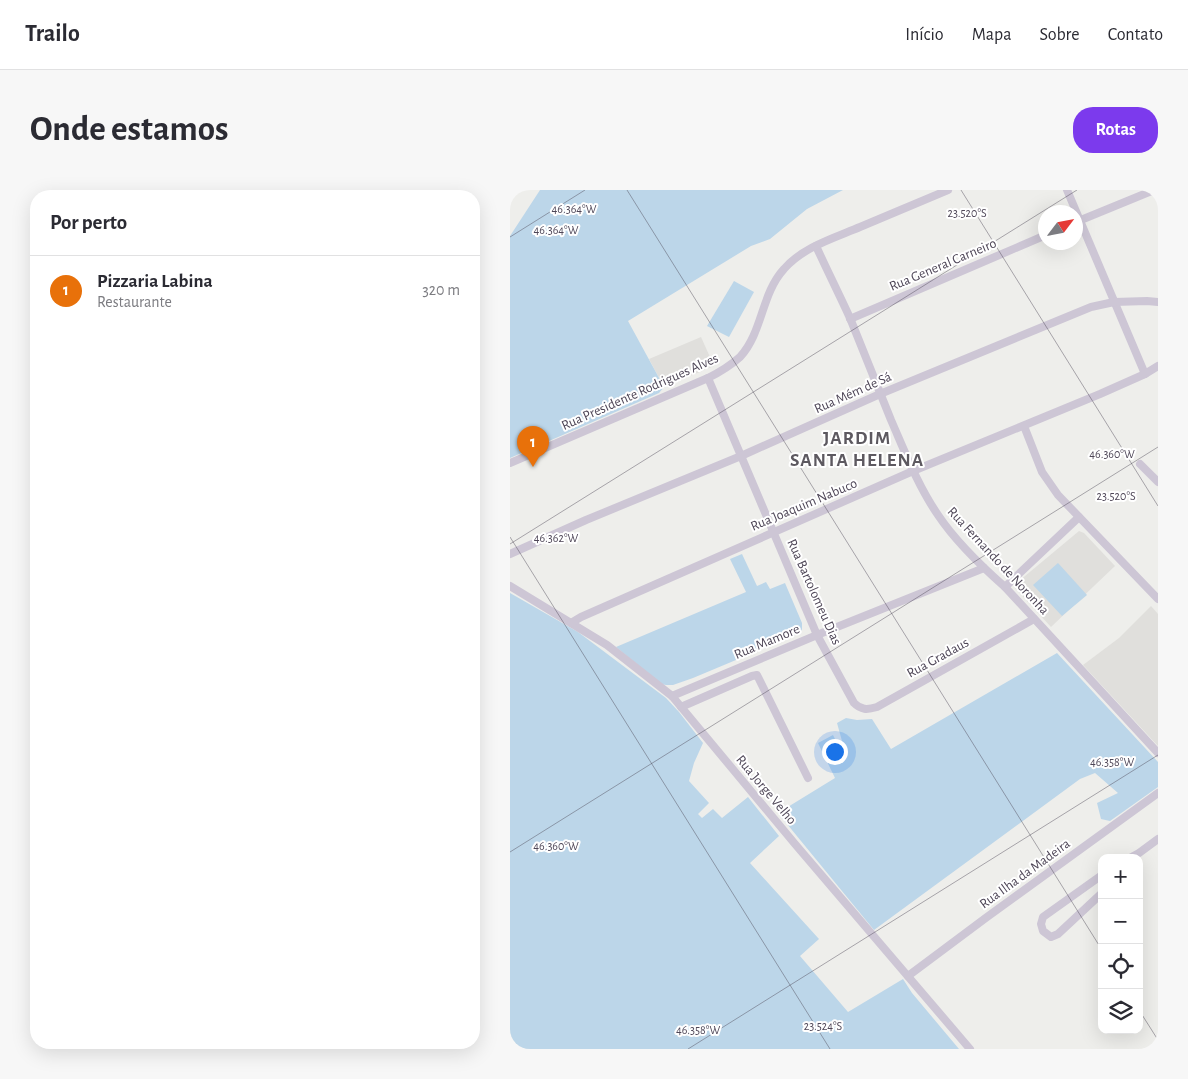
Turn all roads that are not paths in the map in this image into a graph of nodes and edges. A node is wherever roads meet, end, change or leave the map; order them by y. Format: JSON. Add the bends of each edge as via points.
{"nodes":[{"id":1,"x":948,"y":190,"type":"edge"},
{"id":2,"x":1067,"y":190,"type":"edge"},
{"id":3,"x":1154,"y":190,"type":"edge"},
{"id":4,"x":1072,"y":205,"type":"edge"},
{"id":5,"x":1083,"y":219,"type":"edge"},
{"id":6,"x":1083,"y":234,"type":"edge"},
{"id":7,"x":1038,"y":238,"type":"edge"},
{"id":8,"x":816,"y":246,"type":"junction"},
{"id":9,"x":1114,"y":302,"type":"junction"},
{"id":10,"x":1158,"y":302,"type":"edge"},
{"id":11,"x":850,"y":319,"type":"junction"},
{"id":12,"x":1158,"y":366,"type":"edge"},
{"id":13,"x":1145,"y":374,"type":"junction"},
{"id":14,"x":708,"y":378,"type":"junction"},
{"id":15,"x":880,"y":394,"type":"junction"},
{"id":16,"x":1024,"y":426,"type":"junction"},
{"id":17,"x":741,"y":456,"type":"junction"},
{"id":18,"x":510,"y":463,"type":"edge"},
{"id":19,"x":1140,"y":464,"type":"dead end"},
{"id":20,"x":913,"y":471,"type":"junction"},
{"id":21,"x":1158,"y":482,"type":"edge"},
{"id":22,"x":1079,"y":518,"type":"junction"},
{"id":23,"x":773,"y":532,"type":"junction"},
{"id":24,"x":510,"y":554,"type":"edge"},
{"id":25,"x":984,"y":568,"type":"junction"},
{"id":26,"x":510,"y":586,"type":"edge"},
{"id":27,"x":1005,"y":587,"type":"junction"},
{"id":28,"x":1158,"y":599,"type":"edge"},
{"id":29,"x":1034,"y":619,"type":"junction"},
{"id":30,"x":571,"y":623,"type":"junction"},
{"id":31,"x":817,"y":635,"type":"junction"},
{"id":32,"x":672,"y":696,"type":"junction"},
{"id":33,"x":854,"y":703,"type":"joint"},
{"id":34,"x":681,"y":707,"type":"junction"},
{"id":35,"x":1158,"y":753,"type":"edge"},
{"id":36,"x":808,"y":778,"type":"dead end"},
{"id":37,"x":1158,"y":793,"type":"edge"},
{"id":38,"x":1158,"y":839,"type":"edge"},
{"id":39,"x":1138,"y":854,"type":"edge"},
{"id":40,"x":1098,"y":878,"type":"edge"},
{"id":41,"x":1098,"y":897,"type":"edge"},
{"id":42,"x":908,"y":976,"type":"junction"},
{"id":43,"x":970,"y":1049,"type":"edge"}],
"edges":[{"from":1,"to":8,"type":"street","name":"Rua Presidente Rodrigues Alves"},
{"from":2,"to":4,"type":"street"},
{"from":3,"to":5,"type":"street"},
{"from":6,"to":9,"type":"street"},
{"from":7,"to":11,"type":"street","name":"Rua General Carneiro"},
{"from":8,"to":11,"type":"street","name":"Rua Fernando de Noronha"},
{"from":8,"to":14,"type":"street","name":"Rua Presidente Rodrigues Alves","via":[[782,270],[748,346],[727,368]]},
{"from":9,"to":10,"type":"street","name":"Rua Mém de Sá"},
{"from":9,"to":13,"type":"street"},
{"from":9,"to":15,"type":"street","name":"Rua Mém de Sá","via":[[1091,307]]},
{"from":11,"to":15,"type":"street","name":"Rua Fernando de Noronha"},
{"from":12,"to":13,"type":"street","name":"Rua Joaquim Nabuco"},
{"from":13,"to":16,"type":"street","name":"Rua Joaquim Nabuco"},
{"from":14,"to":17,"type":"street","name":"Rua Bartolomeu Dias"},
{"from":14,"to":18,"type":"street","name":"Rua Presidente Rodrigues Alves"},
{"from":15,"to":17,"type":"street","name":"Rua Mém de Sá"},
{"from":15,"to":20,"type":"street","name":"Rua Fernando de Noronha"},
{"from":16,"to":20,"type":"street","name":"Rua Joaquim Nabuco"},
{"from":16,"to":22,"type":"street","via":[[1046,477]]},
{"from":17,"to":23,"type":"street","name":"Rua Bartolomeu Dias"},
{"from":17,"to":24,"type":"street","name":"Rua Mém de Sá"},
{"from":19,"to":21,"type":"street"},
{"from":20,"to":23,"type":"street","name":"Rua Joaquim Nabuco"},
{"from":20,"to":25,"type":"street","name":"Rua Fernando de Noronha","via":[[936,513]]},
{"from":22,"to":27,"type":"street"},
{"from":22,"to":28,"type":"street"},
{"from":23,"to":30,"type":"street","name":"Rua Joaquim Nabuco"},
{"from":23,"to":31,"type":"street","name":"Rua Bartolomeu Dias"},
{"from":25,"to":27,"type":"street","name":"Rua Fernando de Noronha"},
{"from":25,"to":31,"type":"street","name":"Rua Mamore"},
{"from":26,"to":30,"type":"street","name":"Rua Jorge Velho"},
{"from":27,"to":29,"type":"street","name":"Rua Fernando de Noronha"},
{"from":29,"to":33,"type":"street","name":"Rua Gradaus","via":[[877,707],[864,710]]},
{"from":29,"to":35,"type":"street","name":"Rua Fernando de Noronha"},
{"from":30,"to":32,"type":"street","name":"Rua Jorge Velho","via":[[607,644]]},
{"from":31,"to":32,"type":"street","name":"Rua Mamore"},
{"from":31,"to":33,"type":"street","name":"Rua Bartolomeu Dias"},
{"from":32,"to":34,"type":"street","name":"Rua Jorge Velho"},
{"from":34,"to":36,"type":"street","via":[[757,675]]},
{"from":34,"to":42,"type":"street","name":"Rua Jorge Velho"},
{"from":37,"to":42,"type":"street","name":"Rua Ilha da Madeira"},
{"from":38,"to":39,"type":"street"},
{"from":40,"to":41,"type":"street","via":[[1043,917],[1043,931],[1051,937],[1058,934]]},
{"from":42,"to":43,"type":"street","name":"Rua Jorge Velho"}]}
